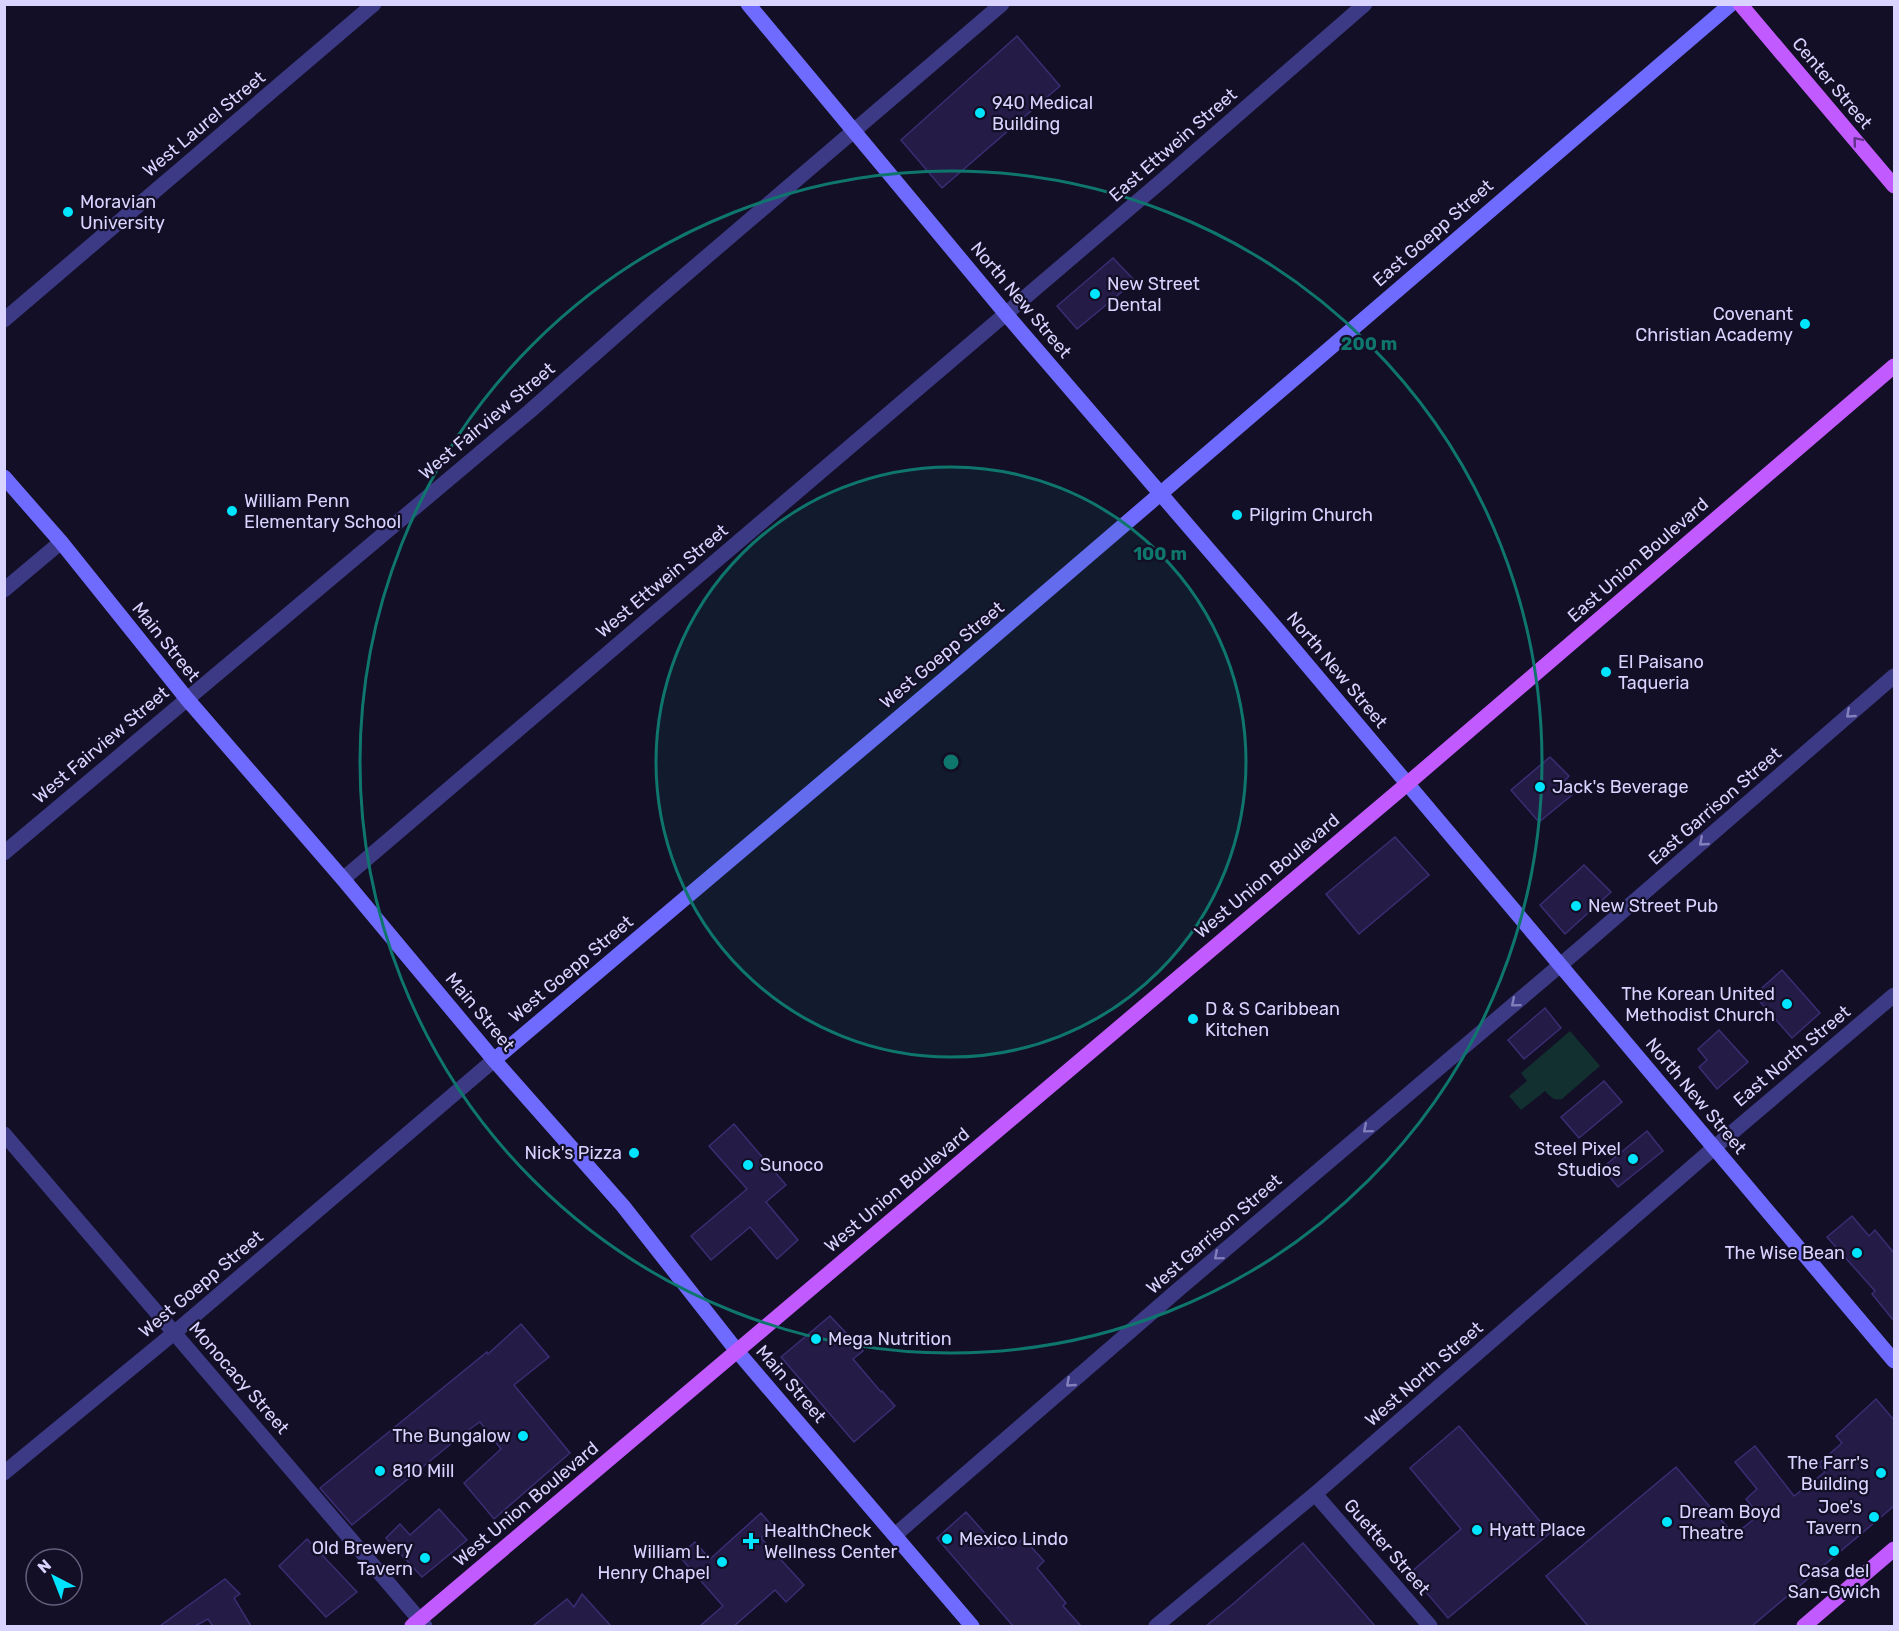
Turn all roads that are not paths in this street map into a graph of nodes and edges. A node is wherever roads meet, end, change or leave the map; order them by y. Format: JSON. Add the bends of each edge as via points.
{"nodes":[{"id":1,"x":374,"y":4,"type":"edge"},
{"id":2,"x":748,"y":4,"type":"edge"},
{"id":3,"x":1002,"y":4,"type":"edge"},
{"id":4,"x":1365,"y":4,"type":"edge"},
{"id":5,"x":1731,"y":4,"type":"edge"},
{"id":6,"x":1740,"y":4,"type":"edge"},
{"id":7,"x":855,"y":132,"type":"junction"},
{"id":8,"x":1894,"y":186,"type":"edge"},
{"id":9,"x":1006,"y":314,"type":"junction"},
{"id":10,"x":4,"y":320,"type":"edge"},
{"id":11,"x":1894,"y":366,"type":"edge"},
{"id":12,"x":4,"y":477,"type":"edge"},
{"id":13,"x":1162,"y":493,"type":"junction"},
{"id":14,"x":61,"y":542,"type":"junction"},
{"id":15,"x":4,"y":590,"type":"edge"},
{"id":16,"x":1894,"y":676,"type":"edge"},
{"id":17,"x":186,"y":699,"type":"junction"},
{"id":18,"x":1407,"y":784,"type":"junction"},
{"id":19,"x":4,"y":853,"type":"edge"},
{"id":20,"x":343,"y":879,"type":"junction"},
{"id":21,"x":1560,"y":965,"type":"junction"},
{"id":22,"x":1892,"y":1003,"type":"edge"},
{"id":23,"x":494,"y":1060,"type":"junction"},
{"id":24,"x":4,"y":1134,"type":"edge"},
{"id":25,"x":1715,"y":1147,"type":"junction"},
{"id":26,"x":174,"y":1333,"type":"junction"},
{"id":27,"x":737,"y":1351,"type":"junction"},
{"id":28,"x":1894,"y":1360,"type":"edge"},
{"id":29,"x":4,"y":1473,"type":"edge"},
{"id":30,"x":1315,"y":1494,"type":"junction"},
{"id":31,"x":895,"y":1535,"type":"junction"},
{"id":32,"x":1894,"y":1550,"type":"edge"},
{"id":33,"x":419,"y":1624,"type":"edge"},
{"id":34,"x":972,"y":1626,"type":"edge"},
{"id":35,"x":1156,"y":1626,"type":"edge"},
{"id":36,"x":1430,"y":1626,"type":"edge"},
{"id":37,"x":1804,"y":1626,"type":"edge"}],
"edges":[{"from":1,"to":10,"type":"street","name":"West Laurel Street"},
{"from":2,"to":7,"type":"street","name":"North New Street"},
{"from":3,"to":7,"type":"street","name":"West Fairview Street"},
{"from":4,"to":9,"type":"street","name":"East Ettwein Street"},
{"from":5,"to":13,"type":"street","name":"East Goepp Street"},
{"from":8,"to":6,"type":"main road","name":"Center Street","one_way":true},
{"from":7,"to":9,"type":"street","name":"North New Street"},
{"from":7,"to":17,"type":"street","name":"West Fairview Street"},
{"from":9,"to":13,"type":"street","name":"North New Street"},
{"from":9,"to":20,"type":"street","name":"West Ettwein Street"},
{"from":11,"to":18,"type":"main road","name":"East Union Boulevard"},
{"from":12,"to":14,"type":"street","name":"Main Street"},
{"from":13,"to":18,"type":"street","name":"North New Street"},
{"from":13,"to":23,"type":"street","name":"West Goepp Street"},
{"from":14,"to":15,"type":"street"},
{"from":14,"to":17,"type":"street","name":"Main Street"},
{"from":16,"to":21,"type":"street","name":"East Garrison Street","one_way":true},
{"from":17,"to":19,"type":"street","name":"West Fairview Street"},
{"from":17,"to":20,"type":"street","name":"Main Street"},
{"from":18,"to":21,"type":"street","name":"North New Street"},
{"from":18,"to":27,"type":"main road","name":"West Union Boulevard"},
{"from":20,"to":23,"type":"street","name":"Main Street"},
{"from":21,"to":25,"type":"street","name":"North New Street"},
{"from":21,"to":31,"type":"street","name":"West Garrison Street","one_way":true},
{"from":22,"to":25,"type":"street","name":"East North Street"},
{"from":23,"to":26,"type":"street","name":"West Goepp Street"},
{"from":23,"to":27,"type":"street","name":"Main Street","via":[[624,1206]]},
{"from":24,"to":26,"type":"street","name":"Monocacy Street"},
{"from":25,"to":28,"type":"street","name":"North New Street"},
{"from":25,"to":30,"type":"street","name":"West North Street"},
{"from":26,"to":29,"type":"street","name":"West Goepp Street"},
{"from":26,"to":33,"type":"street","name":"Monocacy Street"},
{"from":27,"to":31,"type":"street","name":"Main Street"},
{"from":27,"to":33,"type":"main road","name":"West Union Boulevard"},
{"from":30,"to":35,"type":"street","name":"West North Street"},
{"from":30,"to":36,"type":"street","name":"Guetter Street"},
{"from":31,"to":34,"type":"street","name":"Main Street"},
{"from":32,"to":37,"type":"main road"}]}
